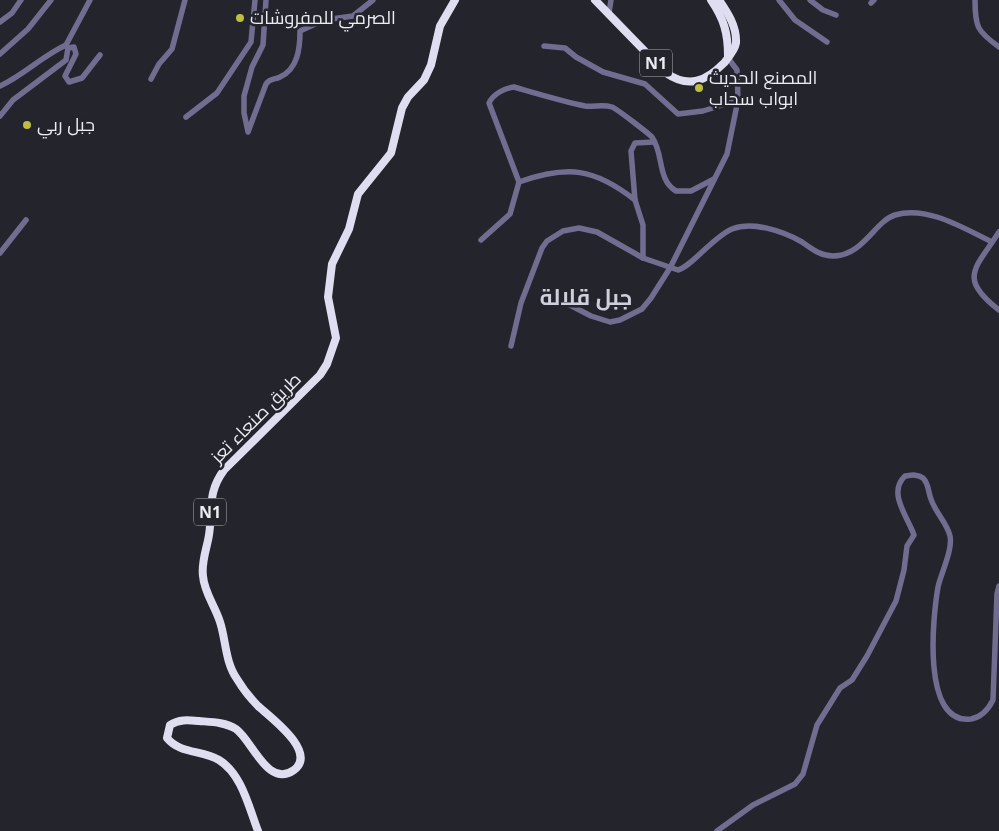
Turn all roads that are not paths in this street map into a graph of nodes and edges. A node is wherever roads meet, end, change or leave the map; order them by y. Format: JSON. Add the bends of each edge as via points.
{"nodes":[{"id":1,"x":21,"y":0,"type":"edge"},
{"id":2,"x":51,"y":0,"type":"edge"},
{"id":3,"x":90,"y":0,"type":"edge"},
{"id":4,"x":185,"y":0,"type":"edge"},
{"id":5,"x":255,"y":0,"type":"edge"},
{"id":6,"x":266,"y":0,"type":"edge"},
{"id":7,"x":372,"y":0,"type":"edge"},
{"id":8,"x":455,"y":0,"type":"edge"},
{"id":9,"x":595,"y":0,"type":"edge"},
{"id":10,"x":611,"y":0,"type":"edge"},
{"id":11,"x":711,"y":0,"type":"edge"},
{"id":12,"x":720,"y":0,"type":"edge"},
{"id":13,"x":780,"y":0,"type":"edge"},
{"id":14,"x":810,"y":0,"type":"edge"},
{"id":15,"x":975,"y":0,"type":"edge"},
{"id":16,"x":609,"y":13,"type":"junction"},
{"id":17,"x":836,"y":15,"type":"dead end"},
{"id":18,"x":0,"y":22,"type":"edge"},
{"id":19,"x":827,"y":42,"type":"dead end"},
{"id":20,"x":67,"y":46,"type":"junction"},
{"id":21,"x":544,"y":46,"type":"dead end"},
{"id":22,"x":999,"y":47,"type":"edge"},
{"id":23,"x":0,"y":54,"type":"edge"},
{"id":24,"x":100,"y":55,"type":"dead end"},
{"id":25,"x":728,"y":58,"type":"junction"},
{"id":26,"x":151,"y":79,"type":"dead end"},
{"id":27,"x":0,"y":86,"type":"edge"},
{"id":28,"x":738,"y":100,"type":"junction"},
{"id":29,"x":0,"y":116,"type":"edge"},
{"id":30,"x":186,"y":117,"type":"dead end"},
{"id":31,"x":654,"y":142,"type":"junction"},
{"id":32,"x":714,"y":179,"type":"junction"},
{"id":33,"x":518,"y":182,"type":"junction"},
{"id":34,"x":635,"y":200,"type":"junction"},
{"id":35,"x":26,"y":220,"type":"dead end"},
{"id":36,"x":999,"y":232,"type":"edge"},
{"id":37,"x":481,"y":240,"type":"dead end"},
{"id":38,"x":992,"y":242,"type":"junction"},
{"id":39,"x":0,"y":253,"type":"edge"},
{"id":40,"x":643,"y":258,"type":"junction"},
{"id":41,"x":670,"y":268,"type":"junction"},
{"id":42,"x":564,"y":302,"type":"dead end"},
{"id":43,"x":999,"y":310,"type":"edge"},
{"id":44,"x":511,"y":346,"type":"dead end"},
{"id":45,"x":999,"y":586,"type":"edge"},
{"id":46,"x":258,"y":831,"type":"edge"},
{"id":47,"x":717,"y":831,"type":"edge"}],
"edges":[{"from":1,"to":18,"type":"street"},
{"from":2,"to":23,"type":"street","via":[[28,29]]},
{"from":3,"to":20,"type":"street"},
{"from":4,"to":26,"type":"street","via":[[172,49]]},
{"from":5,"to":30,"type":"street","via":[[251,42],[217,93]]},
{"from":6,"to":7,"type":"street","via":[[263,45],[252,67],[244,96],[248,132],[266,84],[288,72],[294,64],[300,31],[324,20],[353,16]]},
{"from":8,"to":46,"type":"highway","name":"طريق صنعاء تعز","number":"N1","via":[[440,26],[424,80],[402,108],[391,153],[358,194],[349,228],[332,264],[328,297],[336,338],[328,364],[224,470],[211,496],[202,574],[220,622],[230,667],[246,692],[285,730],[300,752],[301,761],[288,774],[276,773],[257,756],[241,734],[222,724],[176,721],[170,725],[167,738],[174,747],[219,760],[228,767],[241,788]]},
{"from":9,"to":16,"type":"highway","number":"N1"},
{"from":10,"to":16,"type":"street"},
{"from":11,"to":25,"type":"highway","via":[[724,20]]},
{"from":12,"to":25,"type":"highway","number":"N1","via":[[735,32],[736,45]]},
{"from":13,"to":19,"type":"street","via":[[795,20]]},
{"from":14,"to":17,"type":"street","via":[[822,10]]},
{"from":15,"to":22,"type":"street","via":[[978,29]]},
{"from":16,"to":25,"type":"highway","number":"N1","via":[[675,79],[685,82],[702,80],[711,76]]},
{"from":20,"to":24,"type":"street","via":[[75,48],[76,54],[65,76],[69,82],[82,78]]},
{"from":20,"to":27,"type":"street"},
{"from":20,"to":29,"type":"street","via":[[66,60],[13,100]]},
{"from":21,"to":28,"type":"street","via":[[565,48],[603,72],[645,84],[678,114],[703,111]]},
{"from":25,"to":28,"type":"street","via":[[737,70]]},
{"from":28,"to":32,"type":"street","via":[[727,154]]},
{"from":31,"to":32,"type":"street","via":[[665,180],[672,188],[691,191]]},
{"from":31,"to":33,"type":"street","via":[[650,135],[612,107],[586,106],[509,88],[492,97],[489,103]]},
{"from":31,"to":34,"type":"street","via":[[641,141],[632,146]]},
{"from":32,"to":41,"type":"street"},
{"from":33,"to":34,"type":"street","via":[[557,172],[586,173],[610,182]]},
{"from":33,"to":37,"type":"street","via":[[510,214]]},
{"from":34,"to":40,"type":"street","via":[[643,226]]},
{"from":35,"to":39,"type":"street"},
{"from":36,"to":38,"type":"street"},
{"from":38,"to":41,"type":"street","via":[[939,219],[907,213],[894,215],[862,245],[834,256],[814,251],[788,235],[750,226],[724,234],[697,254],[684,269]]},
{"from":38,"to":43,"type":"street","via":[[973,277],[976,290]]},
{"from":40,"to":41,"type":"street"},
{"from":40,"to":44,"type":"street","via":[[588,229],[571,229],[555,234],[540,253],[521,303]]},
{"from":41,"to":42,"type":"street","via":[[642,309],[620,320],[610,322],[591,316]]},
{"from":45,"to":47,"type":"street","via":[[993,700],[983,714],[966,719],[956,717],[946,709],[935,686],[933,669],[938,590],[951,544],[950,535],[934,508],[927,483],[914,474],[905,476],[898,486],[898,494],[903,514],[914,535],[907,546],[896,600],[882,630],[852,680],[840,688],[820,719],[803,774],[789,787],[753,805]]}]}
